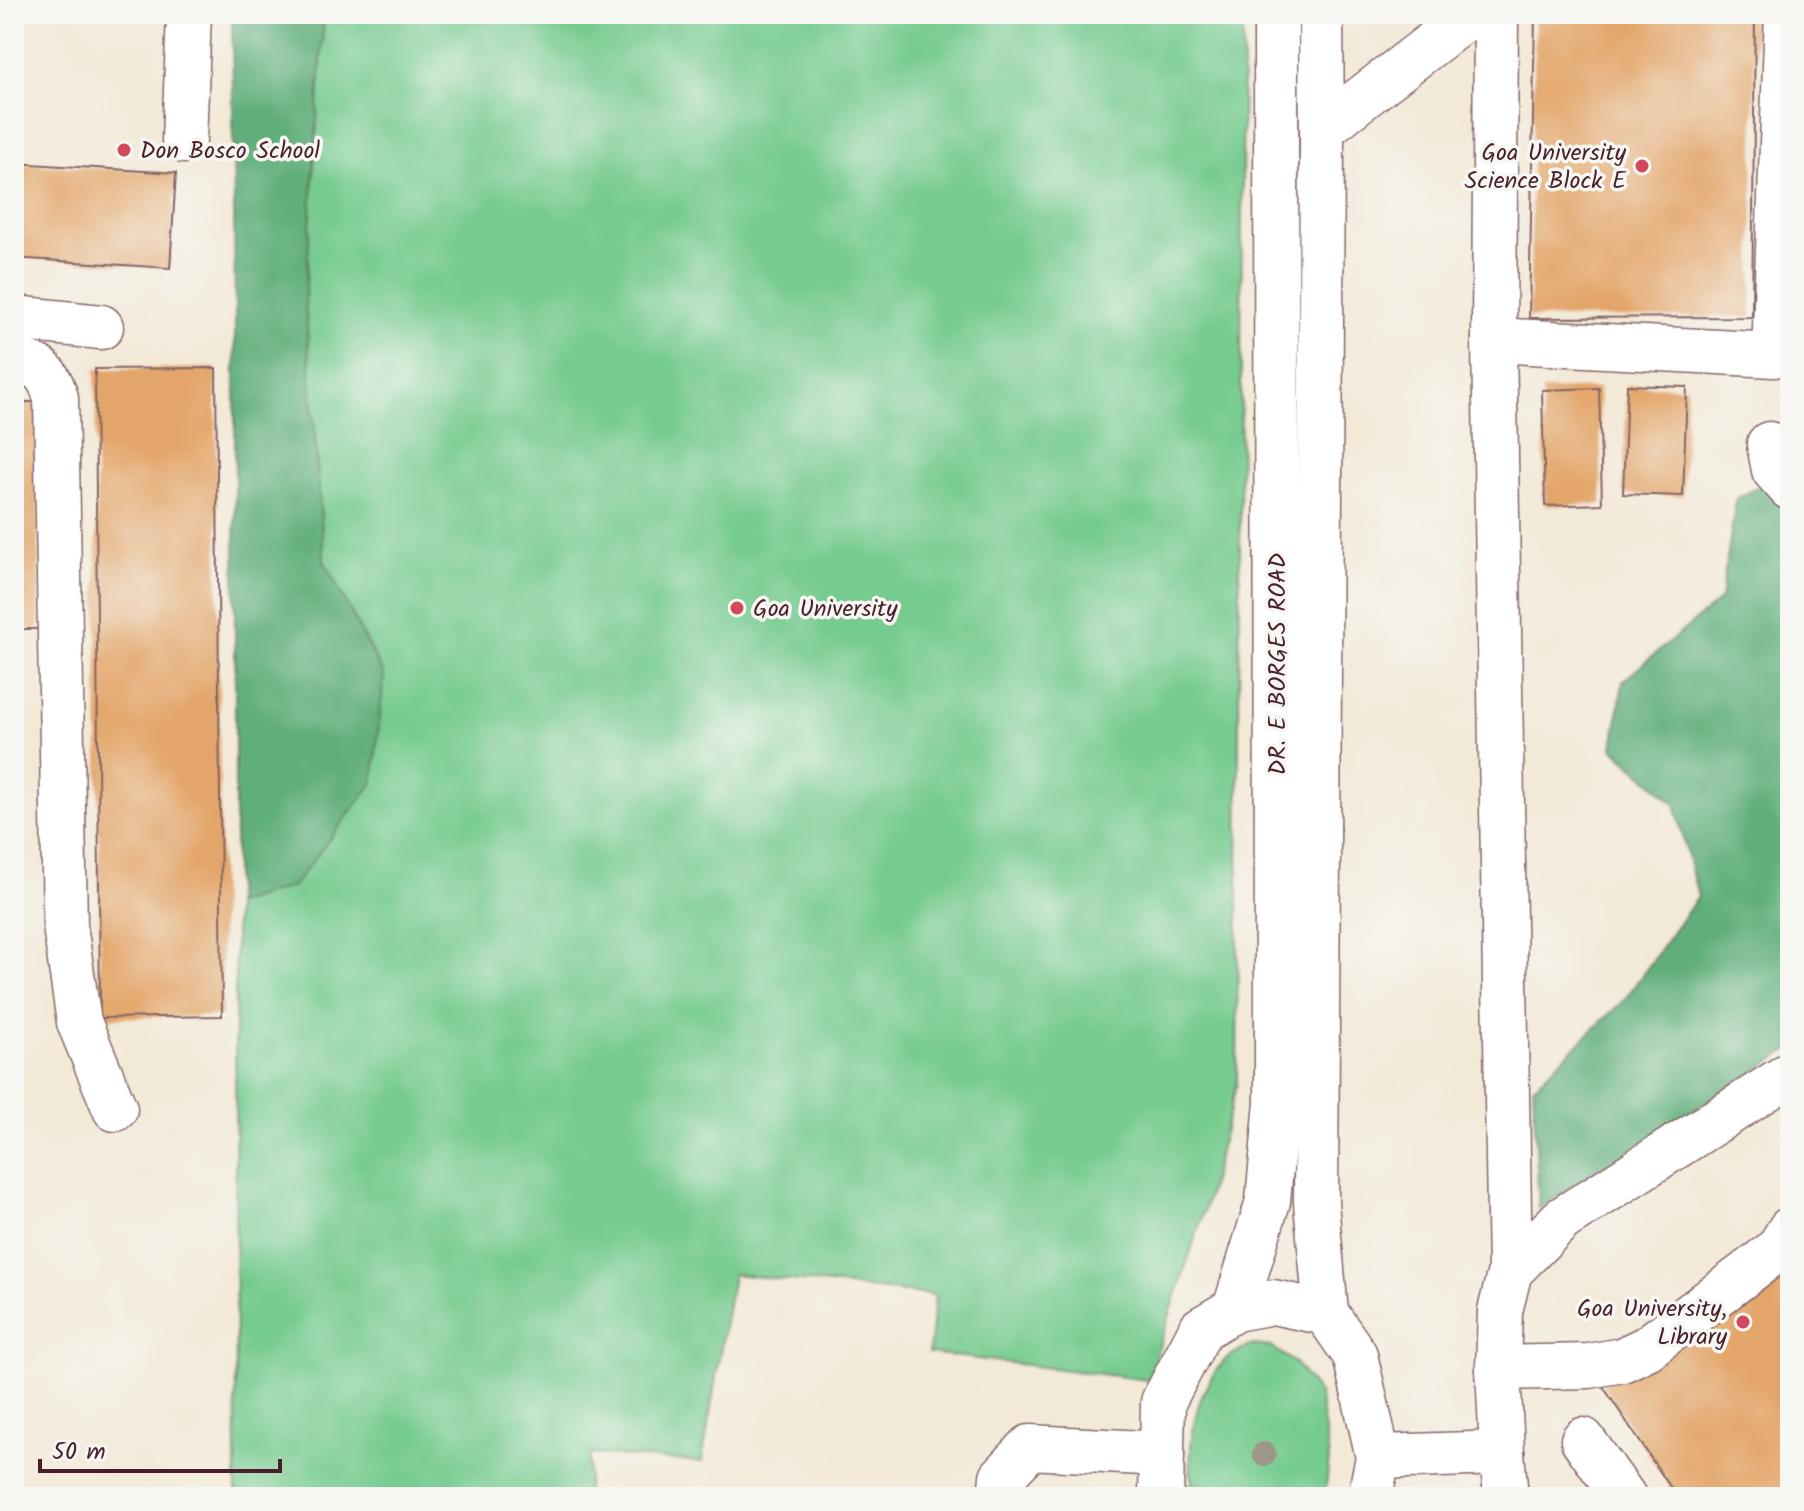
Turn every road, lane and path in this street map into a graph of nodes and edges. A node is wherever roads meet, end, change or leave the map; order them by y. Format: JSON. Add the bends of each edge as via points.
{"nodes":[{"id":1,"x":189,"y":14,"type":"edge"},
{"id":2,"x":1276,"y":14,"type":"edge"},
{"id":3,"x":1321,"y":14,"type":"edge"},
{"id":4,"x":1471,"y":14,"type":"edge"},
{"id":5,"x":1496,"y":14,"type":"edge"},
{"id":6,"x":1787,"y":14,"type":"edge"},
{"id":7,"x":1322,"y":129,"type":"junction"},
{"id":8,"x":184,"y":141,"type":"dead end"},
{"id":9,"x":14,"y":318,"type":"edge"},
{"id":10,"x":101,"y":327,"type":"dead end"},
{"id":11,"x":1494,"y":340,"type":"junction"},
{"id":12,"x":14,"y":360,"type":"edge"},
{"id":13,"x":1769,"y":444,"type":"dead end"},
{"id":14,"x":1790,"y":488,"type":"edge"},
{"id":15,"x":1790,"y":1074,"type":"edge"},
{"id":16,"x":115,"y":1109,"type":"dead end"},
{"id":17,"x":1790,"y":1229,"type":"edge"},
{"id":18,"x":1510,"y":1271,"type":"junction"},
{"id":19,"x":1235,"y":1309,"type":"junction"},
{"id":20,"x":1326,"y":1313,"type":"junction"},
{"id":21,"x":1498,"y":1368,"type":"junction"},
{"id":22,"x":1583,"y":1440,"type":"dead end"},
{"id":23,"x":1502,"y":1453,"type":"junction"},
{"id":24,"x":1162,"y":1454,"type":"junction"},
{"id":25,"x":1374,"y":1477,"type":"edge"},
{"id":26,"x":1000,"y":1497,"type":"edge"},
{"id":27,"x":1161,"y":1497,"type":"edge"},
{"id":28,"x":1506,"y":1497,"type":"edge"},
{"id":29,"x":1624,"y":1497,"type":"edge"}],
"edges":[{"from":1,"to":8,"type":"main road"},
{"from":2,"to":19,"type":"main road","name":"DR. E BORGES ROAD","via":[[1277,1102],[1268,1201]]},
{"from":3,"to":7,"type":"main road","name":"DR. E BORGES ROAD"},
{"from":4,"to":7,"type":"main road"},
{"from":5,"to":11,"type":"main road"},
{"from":6,"to":11,"type":"main road","via":[[1774,355]]},
{"from":7,"to":20,"type":"main road","name":"DR. E BORGES ROAD","via":[[1316,1203]]},
{"from":9,"to":10,"type":"main road"},
{"from":11,"to":18,"type":"main road"},
{"from":12,"to":16,"type":"main road","via":[[40,369],[56,398],[65,926],[79,1022]]},
{"from":13,"to":14,"type":"main road","via":[[1774,470]]},
{"from":15,"to":18,"type":"main road","via":[[1562,1219]]},
{"from":17,"to":21,"type":"main road","via":[[1777,1250],[1647,1348],[1622,1360]]},
{"from":18,"to":21,"type":"main road","via":[[1500,1311]]},
{"from":19,"to":20,"type":"main road","via":[[1273,1302]]},
{"from":19,"to":24,"type":"main road","via":[[1201,1329],[1163,1402]]},
{"from":20,"to":25,"type":"main road","via":[[1355,1355]]},
{"from":21,"to":23,"type":"main road"},
{"from":22,"to":29,"type":"main road"},
{"from":23,"to":25,"type":"main road"},
{"from":23,"to":28,"type":"main road"},
{"from":24,"to":26,"type":"main road","via":[[1030,1447],[1002,1477]]},
{"from":24,"to":27,"type":"main road"}]}
